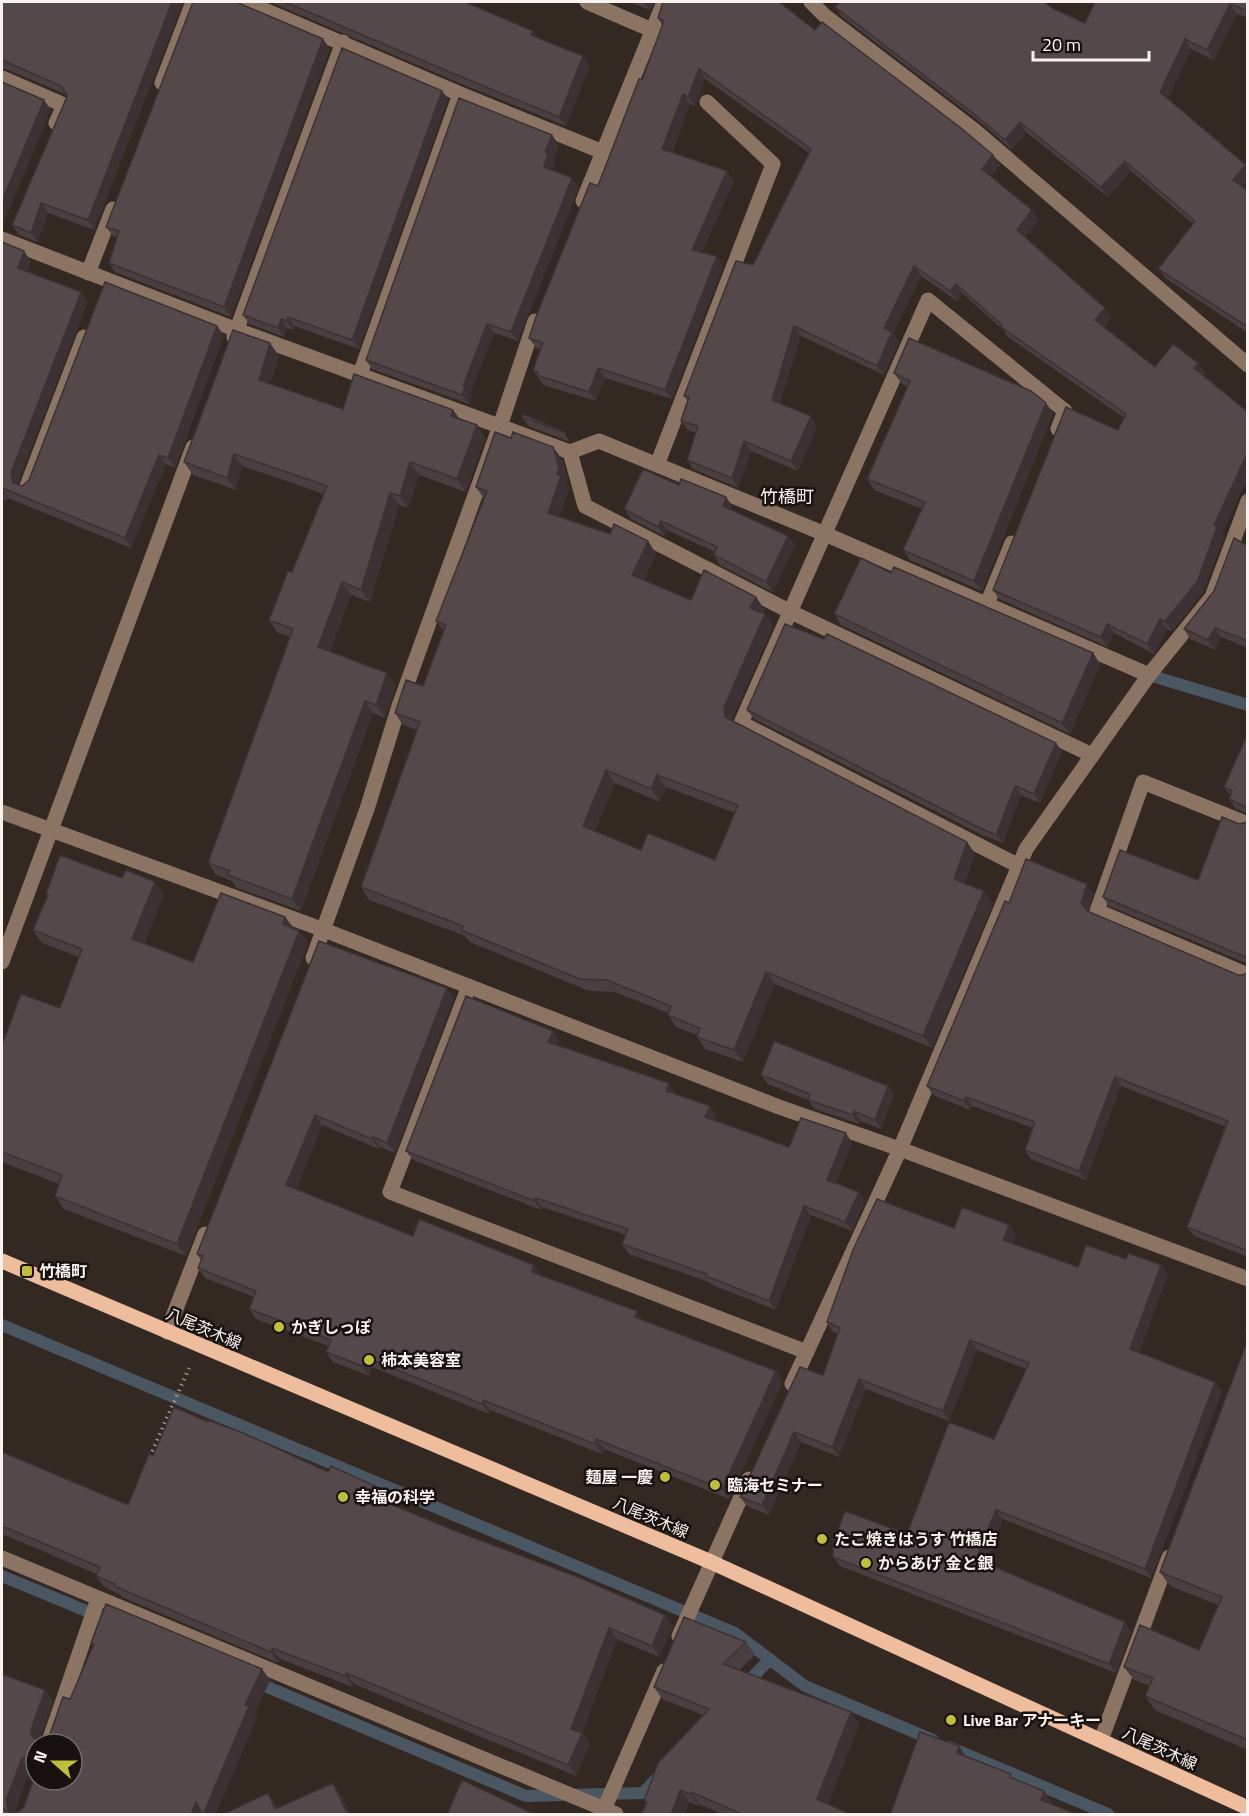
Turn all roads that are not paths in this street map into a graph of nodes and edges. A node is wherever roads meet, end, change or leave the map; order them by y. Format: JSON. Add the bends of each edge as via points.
{"nodes":[{"id":1,"x":193,"y":2,"type":"edge"},
{"id":2,"x":246,"y":2,"type":"edge"},
{"id":3,"x":587,"y":2,"type":"edge"},
{"id":4,"x":664,"y":2,"type":"edge"},
{"id":5,"x":811,"y":2,"type":"edge"},
{"id":6,"x":652,"y":30,"type":"junction"},
{"id":7,"x":343,"y":42,"type":"junction"},
{"id":8,"x":2,"y":78,"type":"edge"},
{"id":9,"x":460,"y":94,"type":"junction"},
{"id":10,"x":155,"y":99,"type":"edge"},
{"id":11,"x":707,"y":102,"type":"dead end"},
{"id":12,"x":50,"y":136,"type":"edge"},
{"id":13,"x":603,"y":152,"type":"junction"},
{"id":14,"x":118,"y":197,"type":"edge"},
{"id":15,"x":578,"y":215,"type":"edge"},
{"id":16,"x":6,"y":237,"type":"edge"},
{"id":17,"x":88,"y":273,"type":"junction"},
{"id":18,"x":540,"y":310,"type":"edge"},
{"id":19,"x":89,"y":324,"type":"edge"},
{"id":20,"x":237,"y":330,"type":"junction"},
{"id":21,"x":229,"y":352,"type":"edge"},
{"id":22,"x":1248,"y":365,"type":"edge"},
{"id":23,"x":360,"y":374,"type":"junction"},
{"id":24,"x":500,"y":426,"type":"junction"},
{"id":25,"x":200,"y":428,"type":"edge"},
{"id":26,"x":1052,"y":444,"type":"edge"},
{"id":27,"x":570,"y":452,"type":"junction"},
{"id":28,"x":657,"y":465,"type":"junction"},
{"id":29,"x":27,"y":486,"type":"edge"},
{"id":30,"x":1248,"y":501,"type":"edge"},
{"id":31,"x":1017,"y":529,"type":"edge"},
{"id":32,"x":825,"y":534,"type":"junction"},
{"id":33,"x":987,"y":604,"type":"junction"},
{"id":34,"x":791,"y":612,"type":"junction"},
{"id":35,"x":1149,"y":675,"type":"junction"},
{"id":36,"x":1092,"y":755,"type":"junction"},
{"id":37,"x":2,"y":812,"type":"edge"},
{"id":38,"x":1248,"y":824,"type":"edge"},
{"id":39,"x":52,"y":830,"type":"junction"},
{"id":40,"x":1019,"y":866,"type":"junction"},
{"id":41,"x":324,"y":930,"type":"junction"},
{"id":42,"x":2,"y":962,"type":"edge"},
{"id":43,"x":306,"y":975,"type":"edge"},
{"id":44,"x":1248,"y":975,"type":"edge"},
{"id":45,"x":469,"y":986,"type":"junction"},
{"id":46,"x":900,"y":1149,"type":"junction"},
{"id":47,"x":210,"y":1220,"type":"edge"},
{"id":48,"x":2,"y":1261,"type":"edge"},
{"id":49,"x":1248,"y":1279,"type":"edge"},
{"id":50,"x":167,"y":1332,"type":"junction"},
{"id":51,"x":807,"y":1352,"type":"junction"},
{"id":52,"x":788,"y":1394,"type":"edge"},
{"id":53,"x":754,"y":1468,"type":"edge"},
{"id":54,"x":1176,"y":1539,"type":"edge"},
{"id":55,"x":2,"y":1558,"type":"edge"},
{"id":56,"x":711,"y":1562,"type":"junction"},
{"id":57,"x":95,"y":1609,"type":"junction"},
{"id":58,"x":52,"y":1732,"type":"edge"},
{"id":59,"x":1101,"y":1740,"type":"junction"},
{"id":60,"x":1248,"y":1808,"type":"edge"},
{"id":61,"x":607,"y":1813,"type":"edge"}],
"edges":[{"from":1,"to":10,"type":"street"},
{"from":2,"to":7,"type":"street"},
{"from":3,"to":6,"type":"street"},
{"from":4,"to":6,"type":"street"},
{"from":5,"to":22,"type":"street","via":[[974,130]]},
{"from":6,"to":13,"type":"street"},
{"from":7,"to":9,"type":"street"},
{"from":7,"to":20,"type":"street"},
{"from":8,"to":12,"type":"street","via":[[64,105]]},
{"from":9,"to":13,"type":"street"},
{"from":9,"to":23,"type":"street"},
{"from":11,"to":28,"type":"street","via":[[773,164]]},
{"from":13,"to":15,"type":"street"},
{"from":14,"to":17,"type":"street"},
{"from":16,"to":17,"type":"street"},
{"from":17,"to":20,"type":"street","via":[[104,286]]},
{"from":18,"to":24,"type":"street"},
{"from":19,"to":29,"type":"street"},
{"from":20,"to":21,"type":"street"},
{"from":20,"to":23,"type":"street"},
{"from":23,"to":24,"type":"street"},
{"from":24,"to":27,"type":"street"},
{"from":24,"to":41,"type":"street","via":[[399,706]]},
{"from":25,"to":39,"type":"street"},
{"from":26,"to":32,"type":"street","via":[[1065,411],[928,300]]},
{"from":27,"to":28,"type":"street","via":[[600,441]]},
{"from":27,"to":34,"type":"street","via":[[585,506]]},
{"from":28,"to":32,"type":"street"},
{"from":30,"to":35,"type":"street","via":[[1212,597]]},
{"from":31,"to":33,"type":"street"},
{"from":32,"to":33,"type":"street"},
{"from":32,"to":34,"type":"street"},
{"from":33,"to":35,"type":"street"},
{"from":34,"to":36,"type":"street"},
{"from":34,"to":40,"type":"street","via":[[741,723]]},
{"from":35,"to":36,"type":"street"},
{"from":36,"to":40,"type":"street","via":[[1026,849]]},
{"from":37,"to":39,"type":"street"},
{"from":38,"to":44,"type":"street","via":[[1143,782],[1098,911]]},
{"from":39,"to":41,"type":"street"},
{"from":39,"to":42,"type":"street"},
{"from":40,"to":46,"type":"street"},
{"from":41,"to":43,"type":"street"},
{"from":41,"to":45,"type":"street"},
{"from":45,"to":46,"type":"street","via":[[779,1107]]},
{"from":45,"to":51,"type":"street","via":[[390,1192]]},
{"from":46,"to":49,"type":"street"},
{"from":46,"to":51,"type":"street"},
{"from":47,"to":50,"type":"street"},
{"from":48,"to":50,"type":"main road","name":"八尾茨木線"},
{"from":50,"to":56,"type":"main road","name":"八尾茨木線"},
{"from":51,"to":52,"type":"street"},
{"from":53,"to":56,"type":"street"},
{"from":54,"to":59,"type":"street"},
{"from":55,"to":57,"type":"street"},
{"from":56,"to":59,"type":"main road","name":"八尾茨木線"},
{"from":56,"to":61,"type":"street"},
{"from":57,"to":58,"type":"street"},
{"from":57,"to":61,"type":"street"},
{"from":59,"to":60,"type":"main road","name":"八尾茨木線"}]}
